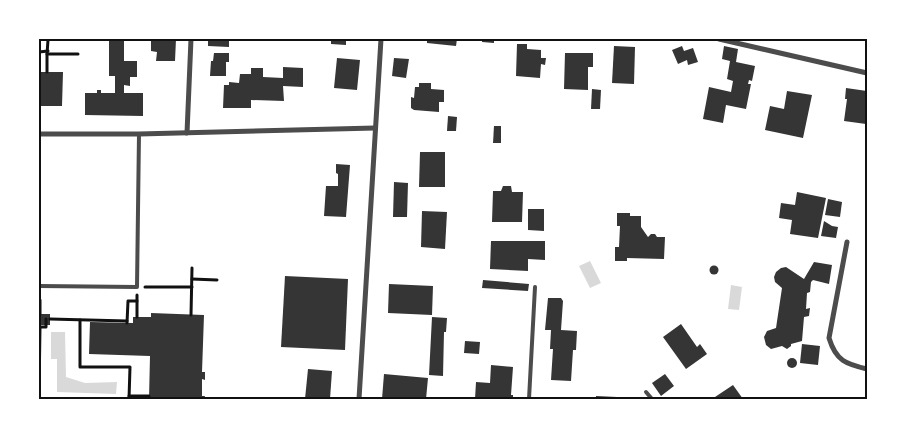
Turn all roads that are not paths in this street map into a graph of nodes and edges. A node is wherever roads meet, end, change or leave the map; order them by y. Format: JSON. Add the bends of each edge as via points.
{"nodes":[{"id":1,"x":192,"y":39,"type":"edge"},
{"id":2,"x":381,"y":39,"type":"edge"},
{"id":3,"x":719,"y":39,"type":"edge"},
{"id":4,"x":747,"y":39,"type":"edge"},
{"id":5,"x":747,"y":46,"type":"junction"},
{"id":6,"x":867,"y":73,"type":"edge"},
{"id":7,"x":375,"y":128,"type":"junction"},
{"id":8,"x":187,"y":133,"type":"junction"},
{"id":9,"x":39,"y":134,"type":"edge"},
{"id":10,"x":139,"y":134,"type":"junction"},
{"id":11,"x":847,"y":242,"type":"dead end"},
{"id":12,"x":39,"y":286,"type":"edge"},
{"id":13,"x":535,"y":287,"type":"dead end"},
{"id":14,"x":867,"y":369,"type":"edge"},
{"id":15,"x":646,"y":392,"type":"dead end"},
{"id":16,"x":359,"y":399,"type":"edge"},
{"id":17,"x":528,"y":399,"type":"edge"},
{"id":18,"x":652,"y":399,"type":"edge"}],
"edges":[{"from":1,"to":8,"type":"street"},
{"from":2,"to":7,"type":"street"},
{"from":3,"to":5,"type":"street"},
{"from":4,"to":5,"type":"street"},
{"from":5,"to":6,"type":"street"},
{"from":7,"to":8,"type":"street"},
{"from":7,"to":16,"type":"street"},
{"from":8,"to":10,"type":"street"},
{"from":9,"to":10,"type":"street"},
{"from":10,"to":12,"type":"lane","via":[[137,287]]},
{"from":11,"to":14,"type":"street","via":[[829,338],[833,352],[848,364]]},
{"from":13,"to":17,"type":"lane"},
{"from":15,"to":18,"type":"lane"}]}
